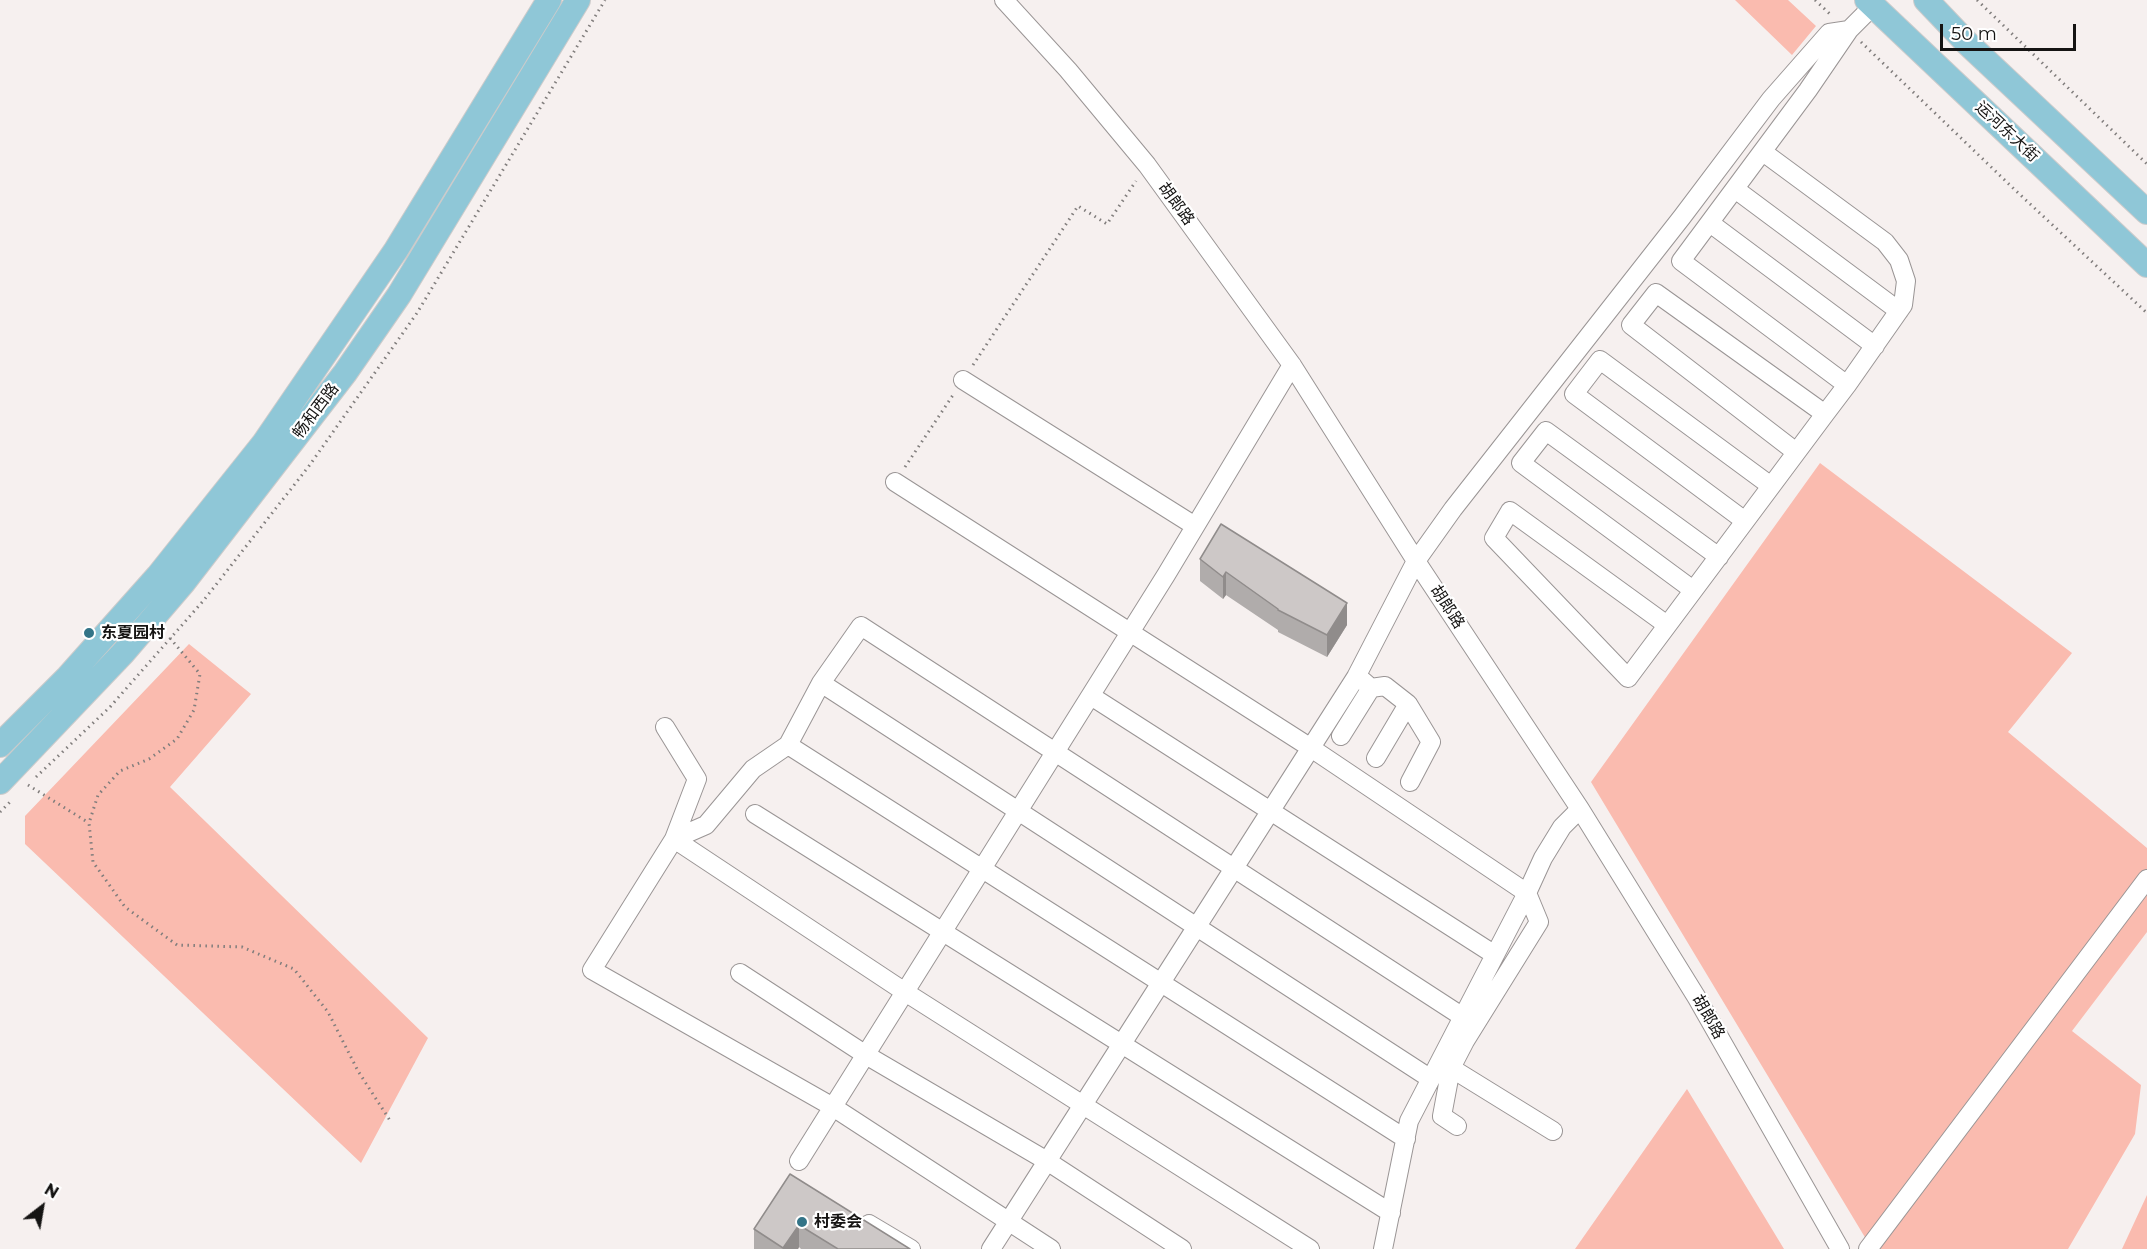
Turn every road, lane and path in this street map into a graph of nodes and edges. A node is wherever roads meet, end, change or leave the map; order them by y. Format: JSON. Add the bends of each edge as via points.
{"nodes":[{"id":1,"x":549,"y":0,"type":"edge"},
{"id":2,"x":578,"y":0,"type":"edge"},
{"id":3,"x":1004,"y":0,"type":"edge"},
{"id":4,"x":1926,"y":0,"type":"edge"},
{"id":5,"x":1977,"y":0,"type":"edge"},
{"id":6,"x":1870,"y":3,"type":"edge"},
{"id":7,"x":1849,"y":30,"type":"junction"},
{"id":8,"x":1763,"y":152,"type":"junction"},
{"id":9,"x":2147,"y":164,"type":"edge"},
{"id":10,"x":1147,"y":165,"type":"junction"},
{"id":11,"x":1735,"y":189,"type":"junction"},
{"id":12,"x":2147,"y":212,"type":"edge"},
{"id":13,"x":1710,"y":222,"type":"junction"},
{"id":14,"x":2147,"y":265,"type":"edge"},
{"id":15,"x":1899,"y":311,"type":"junction"},
{"id":16,"x":2147,"y":313,"type":"edge"},
{"id":17,"x":1875,"y":346,"type":"junction"},
{"id":18,"x":1292,"y":365,"type":"junction"},
{"id":19,"x":963,"y":380,"type":"junction"},
{"id":20,"x":1847,"y":385,"type":"junction"},
{"id":21,"x":1825,"y":414,"type":"junction"},
{"id":22,"x":1797,"y":452,"type":"junction"},
{"id":23,"x":896,"y":482,"type":"joint"},
{"id":24,"x":1771,"y":486,"type":"junction"},
{"id":25,"x":1745,"y":521,"type":"junction"},
{"id":26,"x":1195,"y":526,"type":"junction"},
{"id":27,"x":1719,"y":557,"type":"junction"},
{"id":28,"x":1416,"y":561,"type":"junction"},
{"id":29,"x":1693,"y":591,"type":"junction"},
{"id":30,"x":1667,"y":625,"type":"junction"},
{"id":31,"x":1130,"y":632,"type":"junction"},
{"id":32,"x":170,"y":638,"type":"dead end"},
{"id":33,"x":1356,"y":677,"type":"junction"},
{"id":34,"x":821,"y":683,"type":"junction"},
{"id":35,"x":1371,"y":688,"type":"junction"},
{"id":36,"x":1090,"y":696,"type":"junction"},
{"id":37,"x":1408,"y":704,"type":"junction"},
{"id":38,"x":665,"y":727,"type":"dead end"},
{"id":39,"x":1341,"y":736,"type":"dead end"},
{"id":40,"x":0,"y":745,"type":"edge"},
{"id":41,"x":788,"y":745,"type":"junction"},
{"id":42,"x":1311,"y":748,"type":"junction"},
{"id":43,"x":1055,"y":752,"type":"junction"},
{"id":44,"x":1376,"y":758,"type":"dead end"},
{"id":45,"x":0,"y":782,"type":"edge"},
{"id":46,"x":1410,"y":782,"type":"dead end"},
{"id":47,"x":28,"y":785,"type":"dead end"},
{"id":48,"x":1580,"y":809,"type":"junction"},
{"id":49,"x":1018,"y":811,"type":"junction"},
{"id":50,"x":1271,"y":811,"type":"junction"},
{"id":51,"x":755,"y":814,"type":"dead end"},
{"id":52,"x":89,"y":823,"type":"junction"},
{"id":53,"x":674,"y":839,"type":"junction"},
{"id":54,"x":1234,"y":868,"type":"junction"},
{"id":55,"x":982,"y":869,"type":"junction"},
{"id":56,"x":2147,"y":879,"type":"edge"},
{"id":57,"x":1527,"y":893,"type":"junction"},
{"id":58,"x":1197,"y":927,"type":"junction"},
{"id":59,"x":943,"y":932,"type":"junction"},
{"id":60,"x":1495,"y":955,"type":"junction"},
{"id":61,"x":740,"y":973,"type":"dead end"},
{"id":62,"x":1161,"y":983,"type":"junction"},
{"id":63,"x":905,"y":992,"type":"junction"},
{"id":64,"x":1463,"y":1017,"type":"junction"},
{"id":65,"x":1122,"y":1044,"type":"junction"},
{"id":66,"x":866,"y":1054,"type":"junction"},
{"id":67,"x":1451,"y":1068,"type":"junction"},
{"id":68,"x":1431,"y":1078,"type":"junction"},
{"id":69,"x":1083,"y":1106,"type":"junction"},
{"id":70,"x":833,"y":1107,"type":"junction"},
{"id":71,"x":391,"y":1122,"type":"dead end"},
{"id":72,"x":1457,"y":1126,"type":"dead end"},
{"id":73,"x":1553,"y":1131,"type":"dead end"},
{"id":74,"x":1406,"y":1139,"type":"junction"},
{"id":75,"x":799,"y":1161,"type":"dead end"},
{"id":76,"x":1047,"y":1161,"type":"junction"},
{"id":77,"x":850,"y":1213,"type":"edge"},
{"id":78,"x":1390,"y":1213,"type":"junction"},
{"id":79,"x":1008,"y":1222,"type":"junction"},
{"id":80,"x":911,"y":1249,"type":"edge"},
{"id":81,"x":991,"y":1249,"type":"edge"},
{"id":82,"x":1051,"y":1249,"type":"edge"},
{"id":83,"x":1182,"y":1249,"type":"edge"},
{"id":84,"x":1310,"y":1249,"type":"edge"},
{"id":85,"x":1383,"y":1249,"type":"edge"},
{"id":86,"x":1840,"y":1249,"type":"edge"},
{"id":87,"x":1868,"y":1249,"type":"edge"}],
"edges":[{"from":1,"to":40,"type":"main road","name":"畅和西路","via":[[396,250],[264,443],[158,576],[68,677]]},
{"from":2,"to":45,"type":"main road","name":"畅和西路","via":[[399,295],[345,373],[183,583],[123,653]]},
{"from":3,"to":10,"type":"street","name":"胡郎路"},
{"from":4,"to":12,"type":"main road"},
{"from":5,"to":9,"type":"path"},
{"from":6,"to":7,"type":"street"},
{"from":6,"to":14,"type":"main road","name":"运河东大街"},
{"from":7,"to":8,"type":"street"},
{"from":7,"to":16,"type":"path"},
{"from":7,"to":28,"type":"street","via":[[1829,33],[1771,99]]},
{"from":8,"to":11,"type":"street"},
{"from":8,"to":15,"type":"street","via":[[1885,242],[1899,260],[1906,281]]},
{"from":10,"to":18,"type":"street","name":"胡郎路"},
{"from":10,"to":19,"type":"path","via":[[1107,224],[1078,206]]},
{"from":11,"to":13,"type":"street"},
{"from":11,"to":15,"type":"street"},
{"from":13,"to":17,"type":"street"},
{"from":13,"to":20,"type":"street","via":[[1681,261]]},
{"from":15,"to":17,"type":"street"},
{"from":17,"to":20,"type":"street"},
{"from":18,"to":26,"type":"street"},
{"from":18,"to":28,"type":"street","name":"胡郎路"},
{"from":19,"to":23,"type":"path"},
{"from":19,"to":26,"type":"street"},
{"from":20,"to":21,"type":"street"},
{"from":21,"to":22,"type":"street"},
{"from":21,"to":22,"type":"street","via":[[1656,293],[1631,325]]},
{"from":22,"to":24,"type":"street"},
{"from":23,"to":31,"type":"street"},
{"from":24,"to":25,"type":"street"},
{"from":24,"to":25,"type":"street","via":[[1600,360],[1574,394]]},
{"from":25,"to":27,"type":"street"},
{"from":26,"to":31,"type":"street"},
{"from":27,"to":29,"type":"street"},
{"from":27,"to":29,"type":"street","via":[[1546,431],[1527,455],[1521,463]]},
{"from":28,"to":33,"type":"street"},
{"from":28,"to":48,"type":"street","name":"胡郎路"},
{"from":29,"to":30,"type":"street"},
{"from":30,"to":30,"type":"street","via":[[1628,678],[1494,538],[1510,511]]},
{"from":31,"to":36,"type":"street"},
{"from":31,"to":42,"type":"street"},
{"from":32,"to":52,"type":"path","via":[[200,674],[194,710],[177,738],[149,759],[120,771],[98,795]]},
{"from":33,"to":35,"type":"street"},
{"from":33,"to":42,"type":"street"},
{"from":34,"to":41,"type":"street"},
{"from":34,"to":43,"type":"street","via":[[861,626]]},
{"from":34,"to":49,"type":"street"},
{"from":35,"to":37,"type":"street","via":[[1385,686]]},
{"from":35,"to":39,"type":"street"},
{"from":36,"to":43,"type":"street"},
{"from":36,"to":50,"type":"street"},
{"from":37,"to":44,"type":"street"},
{"from":37,"to":46,"type":"street","via":[[1431,742]]},
{"from":38,"to":53,"type":"street","via":[[697,779]]},
{"from":41,"to":53,"type":"street","via":[[753,769],[706,825]]},
{"from":41,"to":55,"type":"street"},
{"from":42,"to":50,"type":"street"},
{"from":42,"to":57,"type":"street"},
{"from":43,"to":49,"type":"street"},
{"from":43,"to":54,"type":"street"},
{"from":47,"to":52,"type":"path"},
{"from":48,"to":57,"type":"street","via":[[1562,827]]},
{"from":48,"to":86,"type":"street","name":"胡郎路","via":[[1697,998]]},
{"from":49,"to":55,"type":"street"},
{"from":49,"to":58,"type":"street"},
{"from":50,"to":54,"type":"street"},
{"from":50,"to":60,"type":"street"},
{"from":51,"to":59,"type":"street"},
{"from":52,"to":71,"type":"path","via":[[93,862],[125,907],[177,945],[242,947],[294,969],[328,1012],[358,1071]]},
{"from":53,"to":63,"type":"street"},
{"from":53,"to":70,"type":"street","via":[[592,970]]},
{"from":54,"to":58,"type":"street"},
{"from":54,"to":64,"type":"street"},
{"from":55,"to":59,"type":"street"},
{"from":55,"to":62,"type":"street"},
{"from":56,"to":87,"type":"street"},
{"from":57,"to":60,"type":"street"},
{"from":57,"to":67,"type":"street","via":[[1539,922]]},
{"from":58,"to":62,"type":"street"},
{"from":58,"to":68,"type":"street"},
{"from":59,"to":63,"type":"street"},
{"from":59,"to":65,"type":"street"},
{"from":60,"to":64,"type":"street"},
{"from":61,"to":66,"type":"street"},
{"from":62,"to":65,"type":"street"},
{"from":62,"to":74,"type":"street"},
{"from":63,"to":66,"type":"street"},
{"from":63,"to":69,"type":"street"},
{"from":64,"to":68,"type":"street"},
{"from":65,"to":69,"type":"street"},
{"from":65,"to":78,"type":"street"},
{"from":66,"to":70,"type":"street"},
{"from":66,"to":76,"type":"street"},
{"from":67,"to":72,"type":"street","via":[[1442,1116]]},
{"from":67,"to":73,"type":"street"},
{"from":68,"to":74,"type":"street","via":[[1409,1121]]},
{"from":69,"to":76,"type":"street"},
{"from":69,"to":84,"type":"street"},
{"from":70,"to":75,"type":"street"},
{"from":70,"to":79,"type":"street"},
{"from":74,"to":78,"type":"street"},
{"from":76,"to":79,"type":"street"},
{"from":76,"to":83,"type":"street"},
{"from":77,"to":80,"type":"street"},
{"from":78,"to":85,"type":"street"},
{"from":79,"to":81,"type":"street"},
{"from":79,"to":82,"type":"street"}]}
